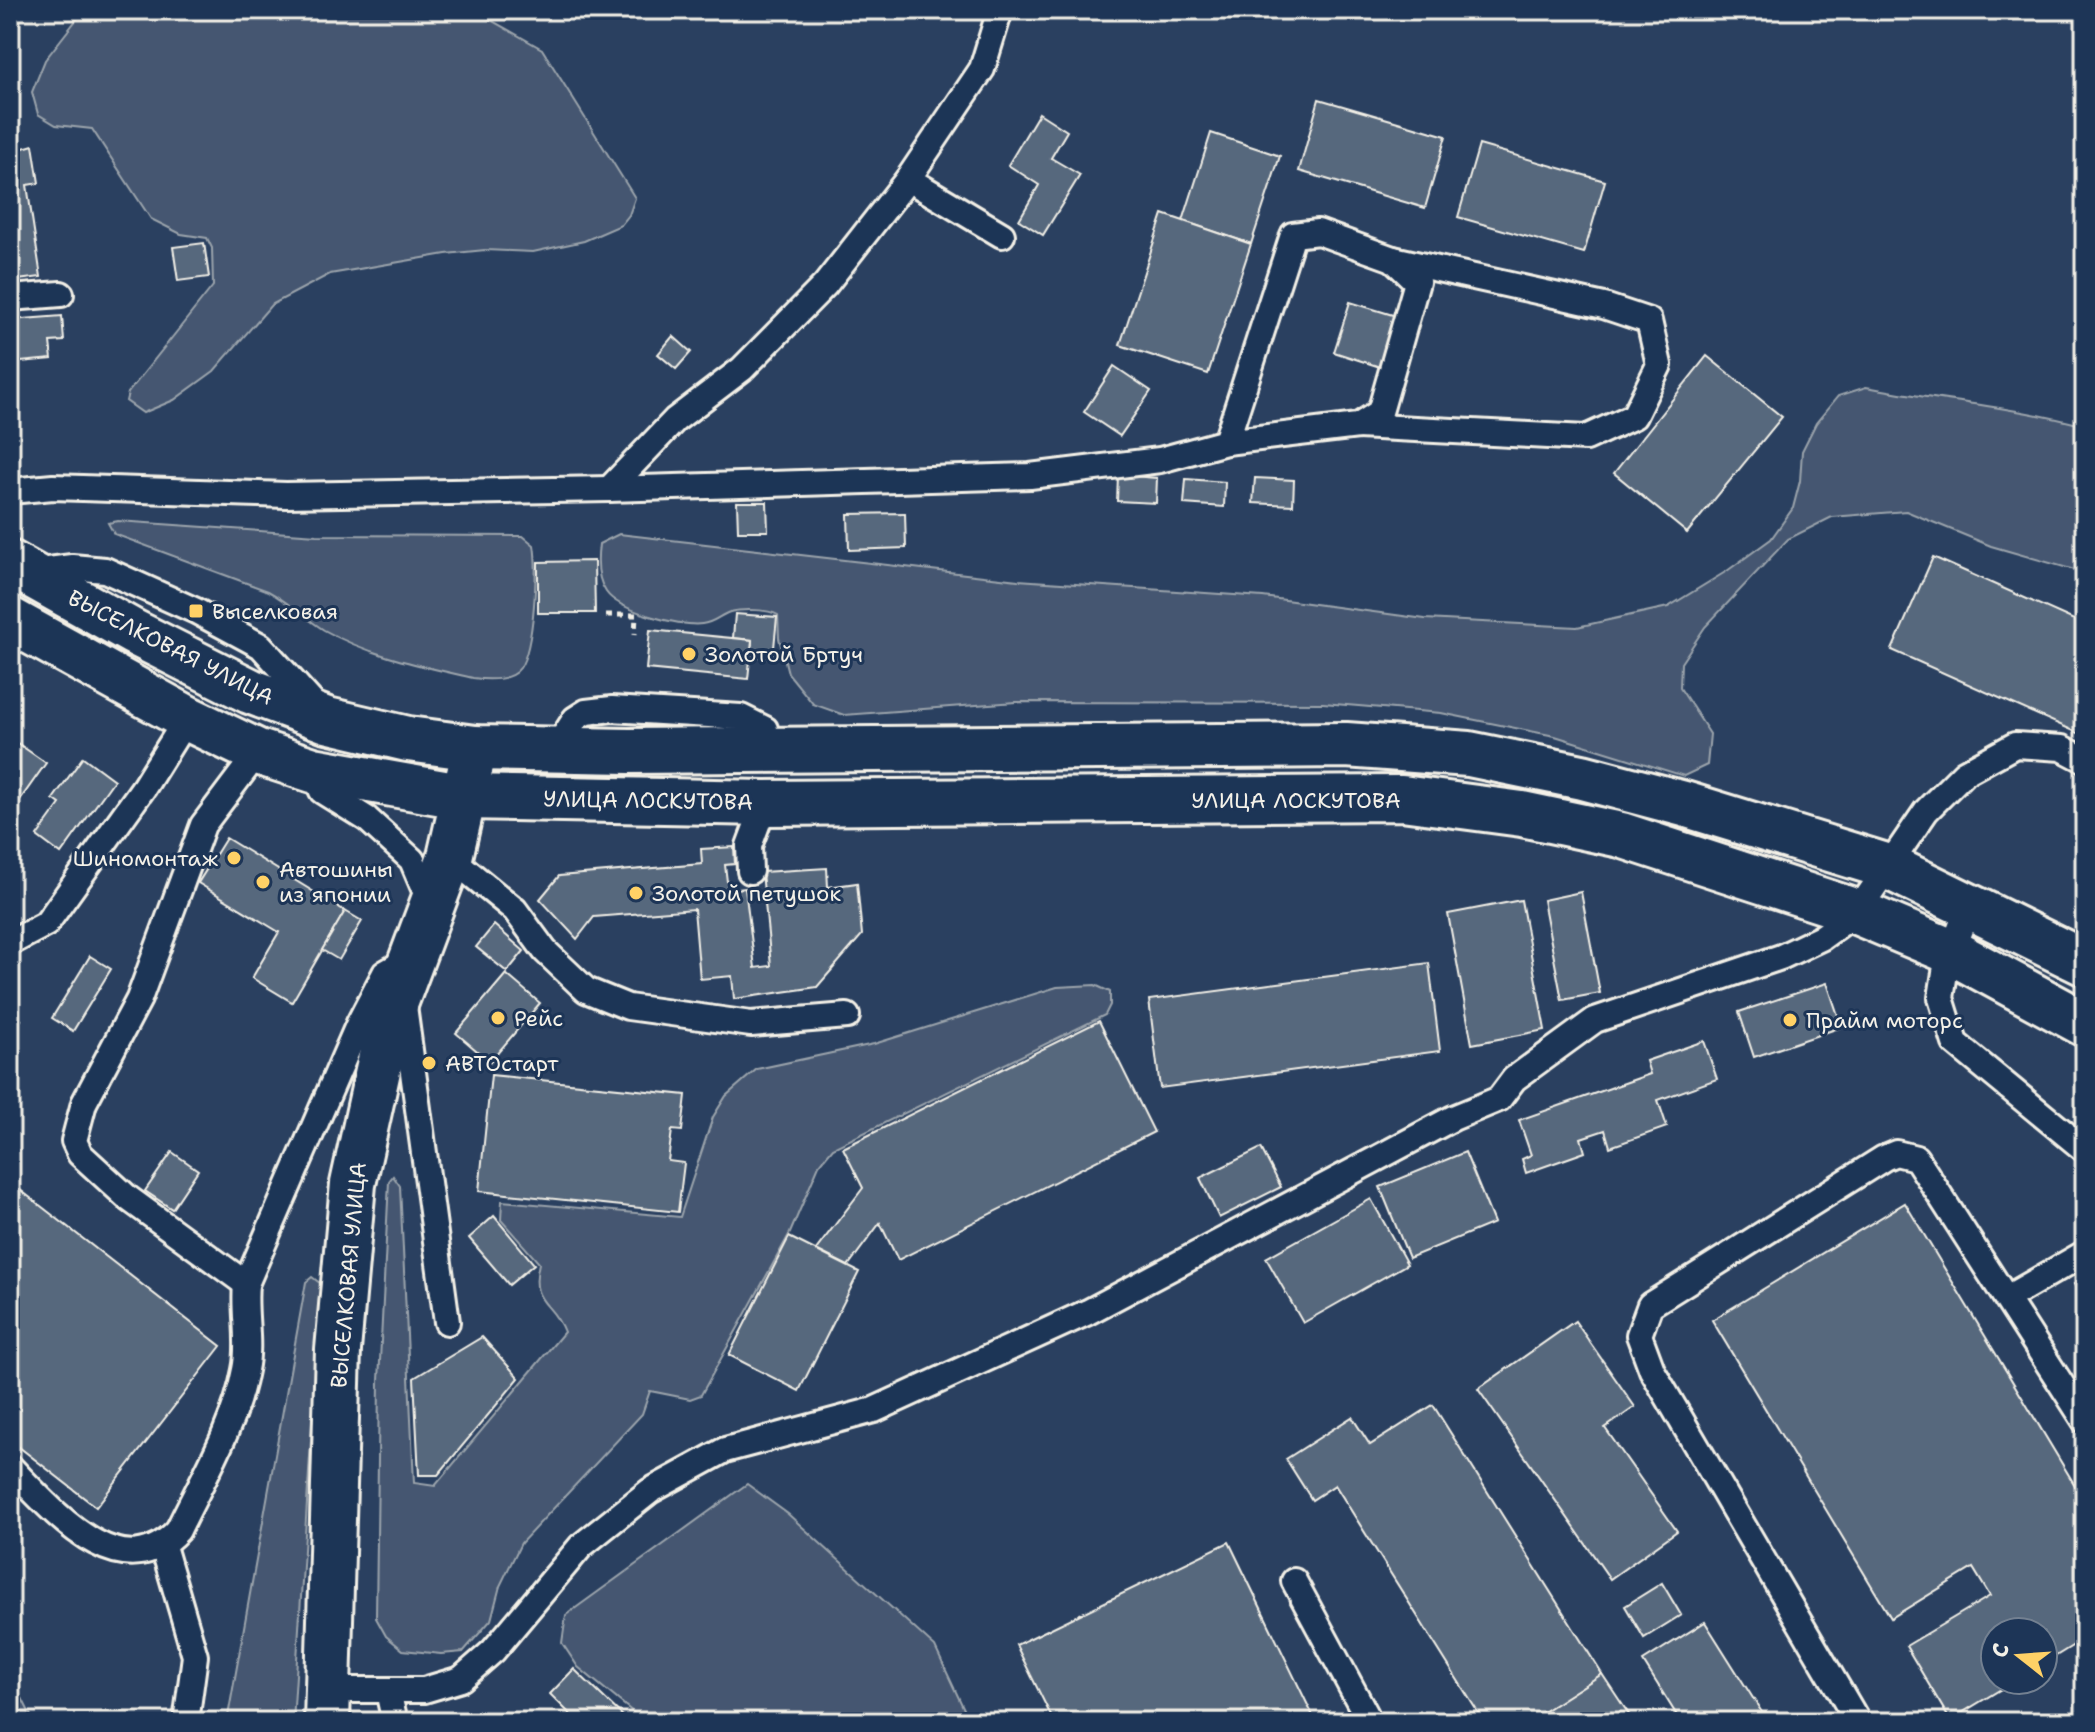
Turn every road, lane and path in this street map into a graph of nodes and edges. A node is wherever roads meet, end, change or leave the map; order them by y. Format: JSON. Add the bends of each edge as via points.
{"nodes":[{"id":1,"x":1000,"y":10,"type":"edge"},
{"id":2,"x":908,"y":179,"type":"junction"},
{"id":3,"x":1002,"y":235,"type":"dead end"},
{"id":4,"x":1393,"y":259,"type":"junction"},
{"id":5,"x":61,"y":294,"type":"dead end"},
{"id":6,"x":10,"y":298,"type":"edge"},
{"id":7,"x":1358,"y":426,"type":"junction"},
{"id":8,"x":1226,"y":442,"type":"junction"},
{"id":9,"x":609,"y":489,"type":"junction"},
{"id":10,"x":10,"y":491,"type":"edge"},
{"id":11,"x":18,"y":568,"type":"edge"},
{"id":12,"x":606,"y":615,"type":"dead end"},
{"id":13,"x":10,"y":620,"type":"edge"},
{"id":14,"x":635,"y":634,"type":"dead end"},
{"id":15,"x":187,"y":718,"type":"junction"},
{"id":16,"x":475,"y":748,"type":"junction"},
{"id":17,"x":258,"y":752,"type":"junction"},
{"id":18,"x":2085,"y":760,"type":"edge"},
{"id":19,"x":313,"y":770,"type":"junction"},
{"id":20,"x":466,"y":797,"type":"junction"},
{"id":21,"x":765,"y":803,"type":"junction"},
{"id":22,"x":450,"y":857,"type":"junction"},
{"id":23,"x":1889,"y":867,"type":"junction"},
{"id":24,"x":750,"y":871,"type":"dead end"},
{"id":25,"x":1969,"y":905,"type":"junction"},
{"id":26,"x":431,"y":907,"type":"junction"},
{"id":27,"x":1857,"y":912,"type":"junction"},
{"id":28,"x":10,"y":943,"type":"edge"},
{"id":29,"x":1952,"y":952,"type":"junction"},
{"id":30,"x":2085,"y":963,"type":"edge"},
{"id":31,"x":406,"y":970,"type":"junction"},
{"id":32,"x":847,"y":1016,"type":"dead end"},
{"id":33,"x":2085,"y":1024,"type":"edge"},
{"id":34,"x":2085,"y":1150,"type":"edge"},
{"id":35,"x":2085,"y":1253,"type":"edge"},
{"id":36,"x":246,"y":1284,"type":"junction"},
{"id":37,"x":2007,"y":1298,"type":"junction"},
{"id":38,"x":447,"y":1322,"type":"dead end"},
{"id":39,"x":2083,"y":1412,"type":"edge"},
{"id":40,"x":10,"y":1467,"type":"edge"},
{"id":41,"x":163,"y":1546,"type":"junction"},
{"id":42,"x":1294,"y":1581,"type":"dead end"},
{"id":43,"x":388,"y":1691,"type":"junction"},
{"id":44,"x":327,"y":1706,"type":"edge"},
{"id":45,"x":186,"y":1722,"type":"edge"},
{"id":46,"x":395,"y":1722,"type":"edge"},
{"id":47,"x":1370,"y":1722,"type":"edge"},
{"id":48,"x":1858,"y":1722,"type":"edge"}],
"edges":[{"from":1,"to":2,"type":"lane","via":[[982,69]]},
{"from":2,"to":3,"type":"lane"},
{"from":2,"to":9,"type":"lane","via":[[825,285],[742,369],[675,420]]},
{"from":4,"to":7,"type":"lane","via":[[1417,282],[1380,412]]},
{"from":4,"to":7,"type":"lane","via":[[1649,321],[1659,365],[1634,416],[1586,438]]},
{"from":4,"to":8,"type":"lane","via":[[1318,232],[1293,235]]},
{"from":5,"to":6,"type":"lane"},
{"from":7,"to":8,"type":"lane"},
{"from":8,"to":9,"type":"lane","via":[[1160,460],[1030,476]]},
{"from":9,"to":10,"type":"lane","via":[[286,495],[53,487]]},
{"from":11,"to":16,"type":"main road","name":"ВЫСЕЛКОВАЯ УЛИЦА","via":[[250,691],[327,720]]},
{"from":12,"to":14,"type":"path","via":[[636,615]]},
{"from":13,"to":15,"type":"main road"},
{"from":15,"to":17,"type":"main road"},
{"from":15,"to":28,"type":"lane","via":[[46,924]]},
{"from":16,"to":20,"type":"main road","name":"ВЫСЕЛКОВАЯ УЛИЦА"},
{"from":16,"to":23,"type":"main road","via":[[766,753],[1346,745],[1469,754],[1670,800]]},
{"from":17,"to":19,"type":"main road"},
{"from":17,"to":36,"type":"lane","via":[[203,825],[139,999],[84,1103],[74,1141],[80,1154],[128,1198]]},
{"from":18,"to":23,"type":"lane","via":[[2062,748],[2015,745],[1964,773],[1926,811]]},
{"from":19,"to":20,"type":"main road"},
{"from":19,"to":26,"type":"lane","via":[[322,791],[367,819],[412,860]]},
{"from":20,"to":21,"type":"main road","name":"УЛИЦА ЛОСКУТОВА"},
{"from":20,"to":22,"type":"main road","name":"ВЫСЕЛКОВАЯ УЛИЦА"},
{"from":21,"to":24,"type":"lane","via":[[749,846]]},
{"from":21,"to":27,"type":"main road","name":"УЛИЦА ЛОСКУТОВА","via":[[1402,798],[1522,814],[1621,835]]},
{"from":22,"to":26,"type":"main road","name":"ВЫСЕЛКОВАЯ УЛИЦА"},
{"from":22,"to":32,"type":"lane","via":[[515,910],[545,951],[586,990],[628,1007],[751,1024]]},
{"from":23,"to":25,"type":"main road"},
{"from":23,"to":27,"type":"lane"},
{"from":25,"to":29,"type":"lane"},
{"from":25,"to":30,"type":"main road"},
{"from":26,"to":31,"type":"main road","name":"ВЫСЕЛКОВАЯ УЛИЦА"},
{"from":27,"to":29,"type":"main road","name":"УЛИЦА ЛОСКУТОВА"},
{"from":27,"to":43,"type":"lane","via":[[1821,938],[1781,957],[1595,1020],[1514,1079],[1499,1099],[1453,1118],[1088,1312],[874,1410],[725,1450],[650,1491],[581,1546],[493,1651],[461,1679],[424,1690]]},
{"from":29,"to":33,"type":"main road","name":"УЛИЦА ЛОСКУТОВА"},
{"from":29,"to":34,"type":"lane","via":[[1941,998],[1955,1043]]},
{"from":31,"to":36,"type":"lane","via":[[385,973],[359,1023]]},
{"from":31,"to":38,"type":"lane","via":[[422,1157]]},
{"from":31,"to":44,"type":"main road","name":"ВЫСЕЛКОВАЯ УЛИЦА","via":[[389,1020],[353,1184],[338,1350]]},
{"from":35,"to":37,"type":"lane"},
{"from":36,"to":41,"type":"lane","via":[[248,1344],[240,1391],[178,1530]]},
{"from":37,"to":39,"type":"lane"},
{"from":37,"to":48,"type":"lane","via":[[1936,1183],[1916,1158],[1896,1153],[1650,1305],[1639,1335],[1652,1370]]},
{"from":40,"to":41,"type":"lane","via":[[71,1529],[142,1555]]},
{"from":41,"to":45,"type":"lane","via":[[195,1656]]},
{"from":42,"to":47,"type":"lane"},
{"from":43,"to":44,"type":"lane"},
{"from":43,"to":46,"type":"lane"}]}
